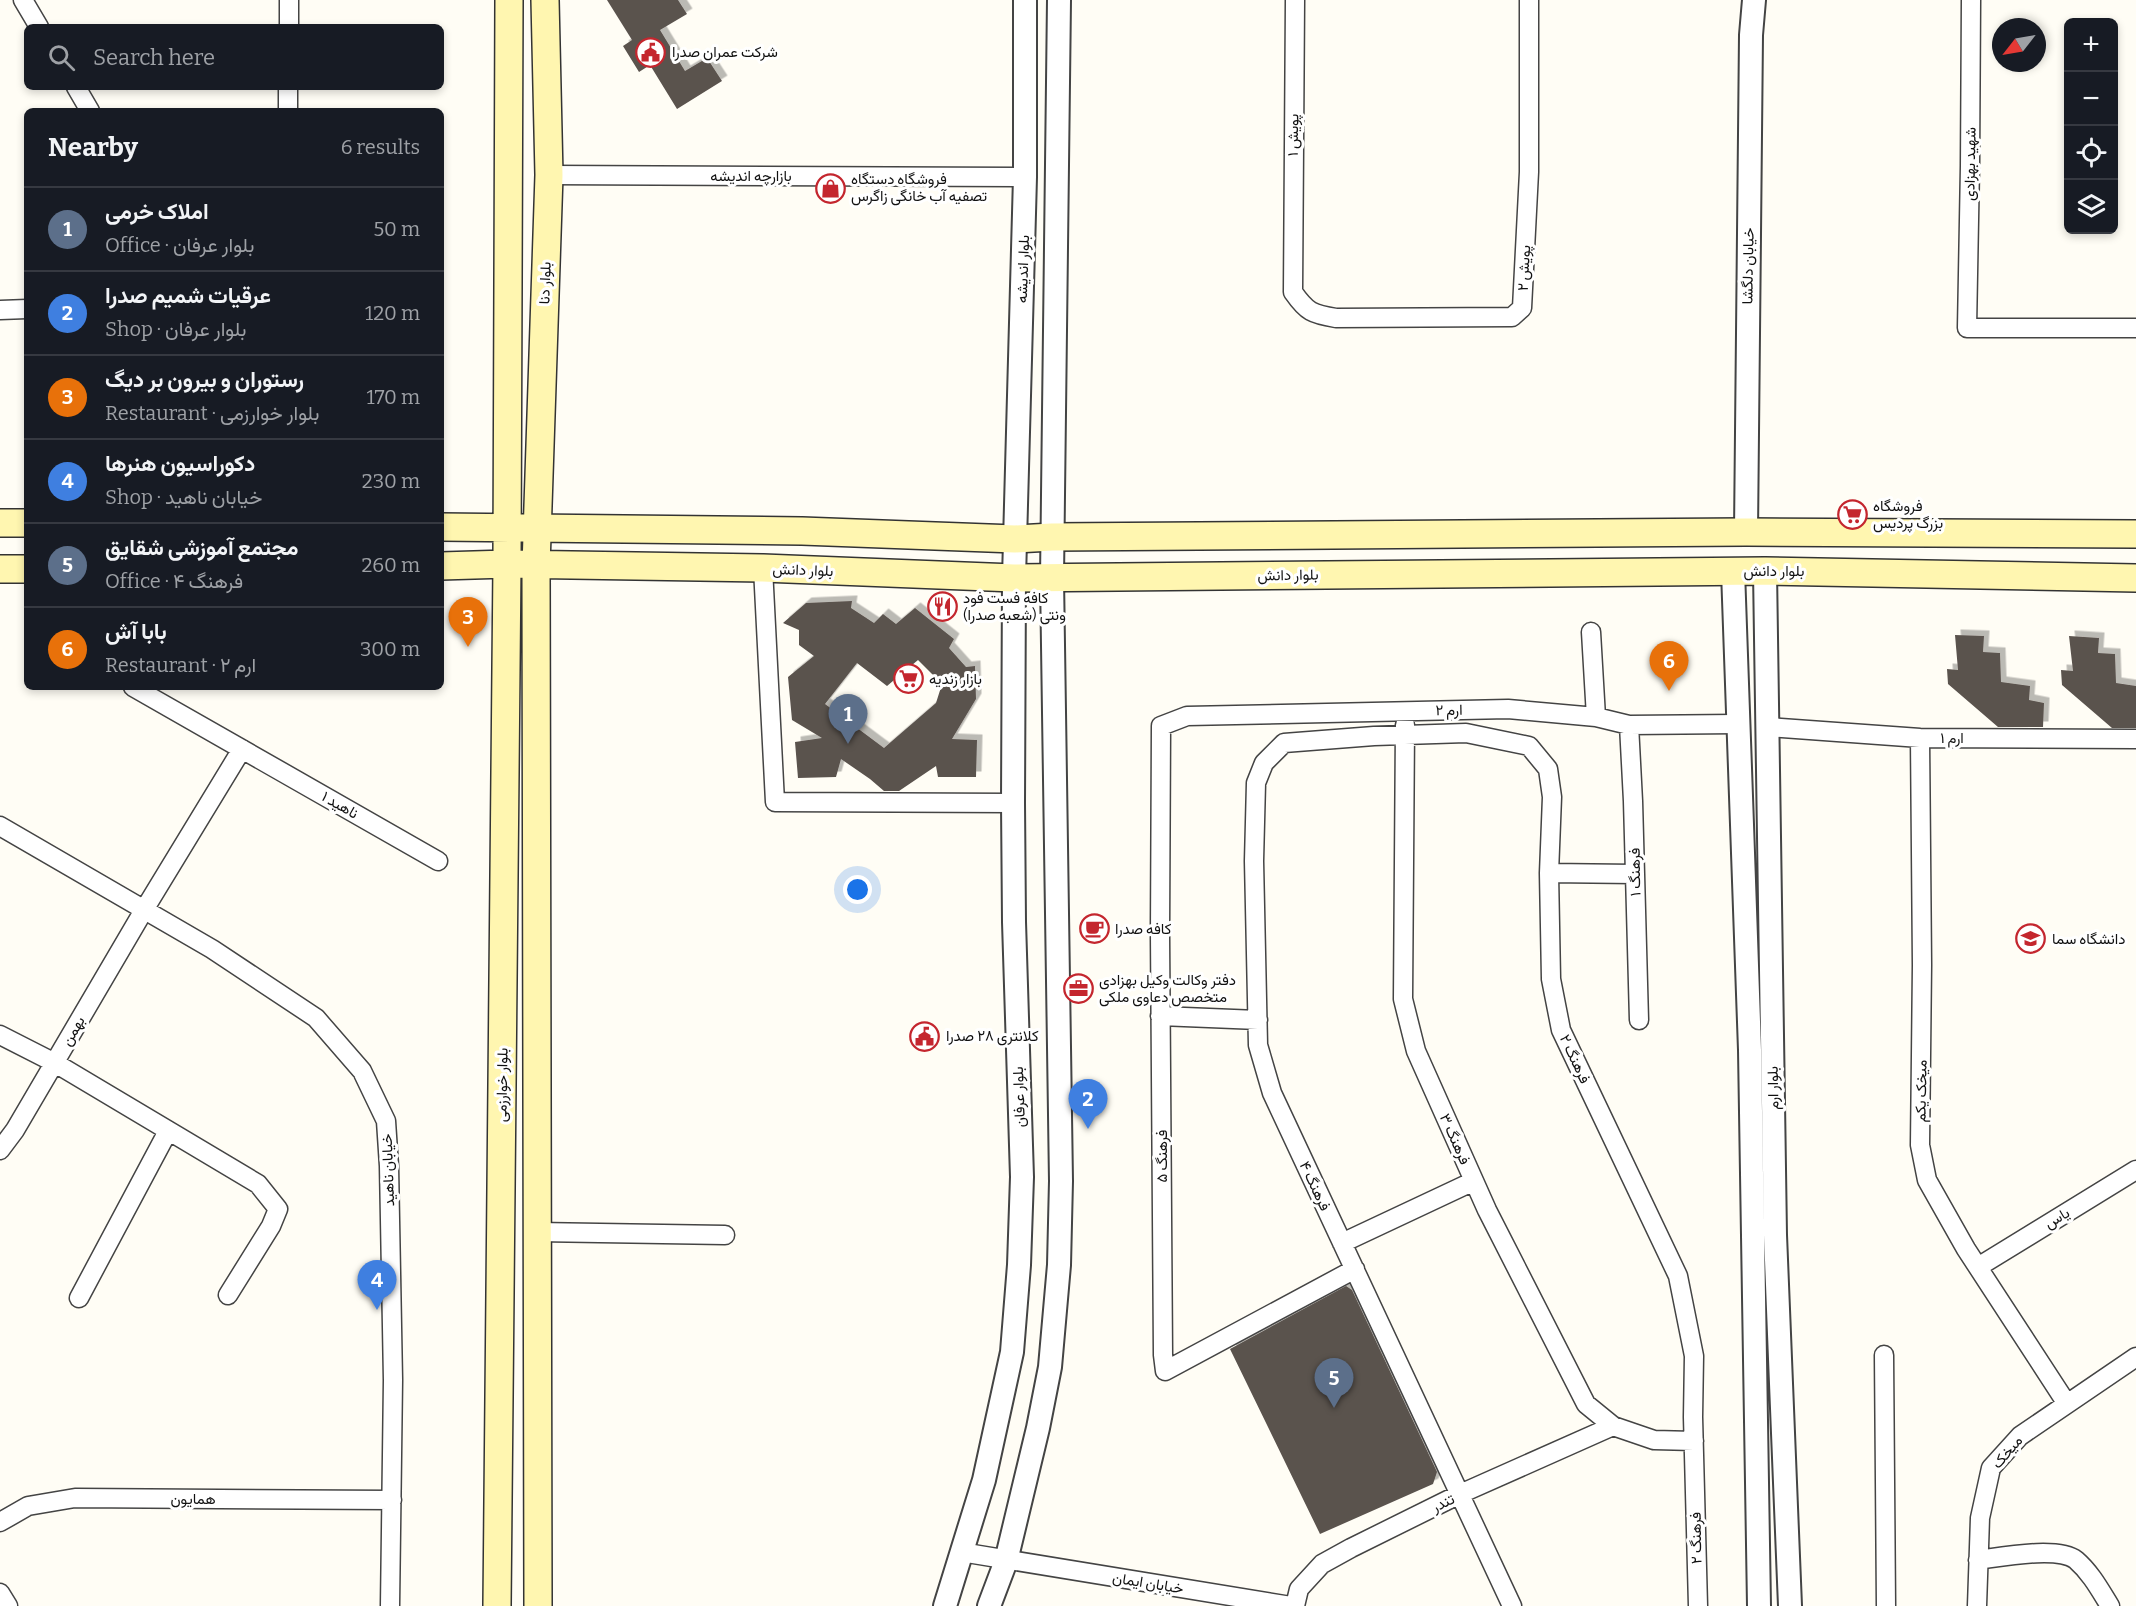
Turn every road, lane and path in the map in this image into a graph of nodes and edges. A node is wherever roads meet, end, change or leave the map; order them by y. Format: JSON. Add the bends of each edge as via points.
{"nodes":[{"id":1,"x":22,"y":0,"type":"edge"},
{"id":2,"x":289,"y":0,"type":"edge"},
{"id":3,"x":509,"y":0,"type":"edge"},
{"id":4,"x":545,"y":0,"type":"edge"},
{"id":5,"x":1025,"y":0,"type":"edge"},
{"id":6,"x":1059,"y":0,"type":"edge"},
{"id":7,"x":1294,"y":0,"type":"edge"},
{"id":8,"x":1528,"y":0,"type":"edge"},
{"id":9,"x":1754,"y":0,"type":"edge"},
{"id":10,"x":1971,"y":0,"type":"edge"},
{"id":11,"x":37,"y":24,"type":"edge"},
{"id":12,"x":289,"y":24,"type":"edge"},
{"id":13,"x":78,"y":90,"type":"edge"},
{"id":14,"x":288,"y":90,"type":"edge"},
{"id":15,"x":88,"y":108,"type":"edge"},
{"id":16,"x":288,"y":108,"type":"edge"},
{"id":17,"x":549,"y":175,"type":"junction"},
{"id":18,"x":1025,"y":177,"type":"junction"},
{"id":19,"x":1292,"y":270,"type":"joint"},
{"id":20,"x":24,"y":309,"type":"edge"},
{"id":21,"x":0,"y":310,"type":"edge"},
{"id":22,"x":2136,"y":328,"type":"edge"},
{"id":23,"x":0,"y":523,"type":"edge"},
{"id":24,"x":24,"y":523,"type":"edge"},
{"id":25,"x":444,"y":527,"type":"edge"},
{"id":26,"x":506,"y":528,"type":"junction"},
{"id":27,"x":537,"y":529,"type":"junction"},
{"id":28,"x":1746,"y":532,"type":"junction"},
{"id":29,"x":2136,"y":534,"type":"edge"},
{"id":30,"x":1052,"y":537,"type":"junction"},
{"id":31,"x":1015,"y":538,"type":"junction"},
{"id":32,"x":507,"y":564,"type":"junction"},
{"id":33,"x":444,"y":566,"type":"edge"},
{"id":34,"x":536,"y":566,"type":"junction"},
{"id":35,"x":0,"y":568,"type":"edge"},
{"id":36,"x":763,"y":568,"type":"junction"},
{"id":37,"x":24,"y":569,"type":"edge"},
{"id":38,"x":1733,"y":571,"type":"junction"},
{"id":39,"x":1765,"y":571,"type":"junction"},
{"id":40,"x":1014,"y":578,"type":"junction"},
{"id":41,"x":1052,"y":578,"type":"junction"},
{"id":42,"x":2136,"y":578,"type":"edge"},
{"id":43,"x":1735,"y":622,"type":"junction"},
{"id":44,"x":1766,"y":626,"type":"junction"},
{"id":45,"x":1591,"y":633,"type":"dead end"},
{"id":46,"x":138,"y":690,"type":"edge"},
{"id":47,"x":1405,"y":711,"type":"junction"},
{"id":48,"x":1596,"y":717,"type":"junction"},
{"id":49,"x":1737,"y":724,"type":"junction"},
{"id":50,"x":1629,"y":725,"type":"junction"},
{"id":51,"x":1161,"y":726,"type":"joint"},
{"id":52,"x":1768,"y":727,"type":"junction"},
{"id":53,"x":1405,"y":735,"type":"junction"},
{"id":54,"x":1920,"y":738,"type":"junction"},
{"id":55,"x":2136,"y":739,"type":"edge"},
{"id":56,"x":1284,"y":743,"type":"joint"},
{"id":57,"x":242,"y":749,"type":"junction"},
{"id":58,"x":1013,"y":803,"type":"junction"},
{"id":59,"x":0,"y":826,"type":"edge"},
{"id":60,"x":438,"y":861,"type":"dead end"},
{"id":61,"x":1550,"y":873,"type":"junction"},
{"id":62,"x":1635,"y":874,"type":"junction"},
{"id":63,"x":144,"y":910,"type":"junction"},
{"id":64,"x":1161,"y":1016,"type":"junction"},
{"id":65,"x":1258,"y":1020,"type":"junction"},
{"id":66,"x":1639,"y":1020,"type":"dead end"},
{"id":67,"x":0,"y":1035,"type":"edge"},
{"id":68,"x":55,"y":1063,"type":"junction"},
{"id":69,"x":168,"y":1131,"type":"junction"},
{"id":70,"x":0,"y":1150,"type":"edge"},
{"id":71,"x":2136,"y":1170,"type":"edge"},
{"id":72,"x":1474,"y":1181,"type":"junction"},
{"id":73,"x":537,"y":1232,"type":"junction"},
{"id":74,"x":725,"y":1235,"type":"dead end"},
{"id":75,"x":1342,"y":1243,"type":"junction"},
{"id":76,"x":1978,"y":1267,"type":"junction"},
{"id":77,"x":1354,"y":1269,"type":"junction"},
{"id":78,"x":228,"y":1295,"type":"dead end"},
{"id":79,"x":79,"y":1298,"type":"dead end"},
{"id":80,"x":1884,"y":1355,"type":"dead end"},
{"id":81,"x":2134,"y":1362,"type":"edge"},
{"id":82,"x":2067,"y":1404,"type":"junction"},
{"id":83,"x":1782,"y":1423,"type":"junction"},
{"id":84,"x":1613,"y":1426,"type":"junction"},
{"id":85,"x":1756,"y":1426,"type":"junction"},
{"id":86,"x":1694,"y":1441,"type":"junction"},
{"id":87,"x":1460,"y":1494,"type":"junction"},
{"id":88,"x":392,"y":1500,"type":"junction"},
{"id":89,"x":0,"y":1522,"type":"edge"},
{"id":90,"x":961,"y":1552,"type":"junction"},
{"id":91,"x":1978,"y":1560,"type":"junction"},
{"id":92,"x":1005,"y":1561,"type":"junction"},
{"id":93,"x":0,"y":1593,"type":"edge"},
{"id":94,"x":8,"y":1606,"type":"edge"},
{"id":95,"x":390,"y":1606,"type":"edge"},
{"id":96,"x":497,"y":1606,"type":"edge"},
{"id":97,"x":538,"y":1606,"type":"edge"},
{"id":98,"x":945,"y":1606,"type":"edge"},
{"id":99,"x":989,"y":1606,"type":"edge"},
{"id":100,"x":1293,"y":1606,"type":"edge"},
{"id":101,"x":1512,"y":1606,"type":"edge"},
{"id":102,"x":1698,"y":1606,"type":"edge"},
{"id":103,"x":1759,"y":1606,"type":"edge"},
{"id":104,"x":1790,"y":1606,"type":"edge"},
{"id":105,"x":1886,"y":1606,"type":"edge"},
{"id":106,"x":1977,"y":1606,"type":"edge"},
{"id":107,"x":2110,"y":1606,"type":"edge"}],
"edges":[{"from":1,"to":11,"type":"street"},
{"from":2,"to":12,"type":"street"},
{"from":3,"to":26,"type":"main road"},
{"from":4,"to":17,"type":"main road","name":"بلوار دنا"},
{"from":5,"to":18,"type":"street","name":"بلوار اندیشه"},
{"from":6,"to":30,"type":"street"},
{"from":7,"to":19,"type":"street","name":"پویش ۱"},
{"from":8,"to":19,"type":"street","name":"پویش ۲","via":[[1529,172],[1522,308],[1512,317],[1336,318],[1304,308],[1293,292]]},
{"from":9,"to":28,"type":"street","name":"خیابان دلگشا","via":[[1750,35]]},
{"from":10,"to":22,"type":"street","name":"شهید بهزادی","via":[[1967,328]]},
{"from":13,"to":15,"type":"street"},
{"from":14,"to":16,"type":"street"},
{"from":17,"to":18,"type":"street","name":"بازارچه اندیشه"},
{"from":17,"to":27,"type":"main road","name":"بلوار دنا"},
{"from":18,"to":31,"type":"street","name":"بلوار اندیشه"},
{"from":20,"to":21,"type":"street"},
{"from":23,"to":24,"type":"main road"},
{"from":25,"to":26,"type":"main road"},
{"from":26,"to":27,"type":"main road"},
{"from":26,"to":32,"type":"main road"},
{"from":27,"to":31,"type":"main road"},
{"from":27,"to":34,"type":"main road","name":"بلوار دنا"},
{"from":28,"to":29,"type":"main road"},
{"from":28,"to":30,"type":"main road"},
{"from":30,"to":31,"type":"main road"},
{"from":30,"to":41,"type":"street"},
{"from":31,"to":40,"type":"street","name":"بلوار اندیشه"},
{"from":32,"to":33,"type":"main road","name":"بلوار دانش"},
{"from":32,"to":34,"type":"main road","name":"بلوار دانش"},
{"from":32,"to":96,"type":"main road","name":"بلوار خوارزمی"},
{"from":34,"to":36,"type":"main road","name":"بلوار دانش"},
{"from":34,"to":73,"type":"main road"},
{"from":35,"to":37,"type":"main road"},
{"from":36,"to":40,"type":"main road","name":"بلوار دانش"},
{"from":36,"to":58,"type":"street","via":[[775,802]]},
{"from":38,"to":39,"type":"main road","name":"بلوار دانش"},
{"from":38,"to":41,"type":"main road","name":"بلوار دانش"},
{"from":38,"to":43,"type":"street","name":"بلوار ارم"},
{"from":39,"to":42,"type":"main road","name":"بلوار دانش"},
{"from":39,"to":44,"type":"street","name":"بلوار ارم"},
{"from":40,"to":41,"type":"main road","name":"بلوار دانش"},
{"from":40,"to":58,"type":"street","name":"بلوار عرفان"},
{"from":41,"to":92,"type":"street","via":[[1059,1265],[1050,1367]]},
{"from":43,"to":44,"type":"street","via":[[1744,609],[1752,608],[1765,617]]},
{"from":43,"to":49,"type":"street","name":"بلوار ارم"},
{"from":44,"to":52,"type":"street","name":"بلوار ارم"},
{"from":45,"to":48,"type":"street"},
{"from":46,"to":57,"type":"street","name":"ناهید ۱"},
{"from":47,"to":48,"type":"street","name":"ارم ۲","via":[[1508,709]]},
{"from":47,"to":51,"type":"street","name":"ارم ۲","via":[[1187,716]]},
{"from":47,"to":53,"type":"street","name":"فرهنگ ۳"},
{"from":48,"to":50,"type":"street","name":"ارم ۲"},
{"from":49,"to":50,"type":"street","name":"ارم ۲"},
{"from":49,"to":85,"type":"street","name":"بلوار ارم","via":[[1750,1050]]},
{"from":50,"to":62,"type":"street","name":"فرهنگ ۱"},
{"from":51,"to":64,"type":"street","name":"فرهنگ ۵"},
{"from":52,"to":54,"type":"street","name":"ارم ۱"},
{"from":52,"to":83,"type":"street","name":"بلوار ارم","via":[[1774,1235]]},
{"from":53,"to":56,"type":"street","name":"فرهنگ ۲"},
{"from":53,"to":61,"type":"street","name":"فرهنگ ۲","via":[[1466,733],[1529,746],[1548,769],[1552,797]]},
{"from":53,"to":72,"type":"street","name":"فرهنگ ۳","via":[[1403,999],[1416,1051]]},
{"from":54,"to":55,"type":"street","name":"ارم ۱"},
{"from":54,"to":76,"type":"street","name":"میخک یکم","via":[[1920,1145],[1928,1180]]},
{"from":56,"to":65,"type":"street","name":"فرهنگ ۴","via":[[1264,764],[1256,783]]},
{"from":57,"to":60,"type":"street","name":"ناهید ۱"},
{"from":57,"to":63,"type":"street"},
{"from":58,"to":90,"type":"street","name":"بلوار عرفان","via":[[1022,1177],[1019,1265],[1012,1352],[984,1480]]},
{"from":59,"to":63,"type":"street","name":"خیابان ناهید"},
{"from":61,"to":62,"type":"street"},
{"from":61,"to":86,"type":"street","name":"فرهنگ ۲","via":[[1551,979],[1561,1030],[1678,1276],[1694,1356]]},
{"from":62,"to":66,"type":"street","name":"فرهنگ ۱"},
{"from":63,"to":68,"type":"street","name":"بهمن"},
{"from":63,"to":88,"type":"street","name":"خیابان ناهید","via":[[212,949],[316,1018],[362,1071],[386,1121],[393,1369]]},
{"from":64,"to":65,"type":"street"},
{"from":64,"to":77,"type":"street","name":"فرهنگ ۵","via":[[1165,1371]]},
{"from":65,"to":75,"type":"street","name":"فرهنگ ۴","via":[[1258,1045],[1272,1093]]},
{"from":67,"to":68,"type":"street"},
{"from":68,"to":69,"type":"street"},
{"from":68,"to":70,"type":"street","name":"بهمن"},
{"from":69,"to":78,"type":"street","via":[[258,1184],[278,1209]]},
{"from":69,"to":79,"type":"street"},
{"from":71,"to":76,"type":"street","name":"یاس"},
{"from":72,"to":75,"type":"street"},
{"from":72,"to":84,"type":"street","name":"فرهنگ ۳","via":[[1586,1404]]},
{"from":73,"to":74,"type":"street"},
{"from":73,"to":97,"type":"main road"},
{"from":75,"to":77,"type":"street","name":"فرهنگ ۴"},
{"from":76,"to":82,"type":"street","name":"میخک یکم"},
{"from":77,"to":87,"type":"street","name":"فرهنگ ۴"},
{"from":80,"to":105,"type":"street"},
{"from":81,"to":82,"type":"street","name":"میخک"},
{"from":82,"to":91,"type":"street","name":"میخک","via":[[2020,1436],[1991,1468],[1980,1518]]},
{"from":83,"to":85,"type":"street"},
{"from":83,"to":104,"type":"street","name":"بلوار ارم"},
{"from":84,"to":86,"type":"street","name":"فرهنگ ۳","via":[[1654,1440]]},
{"from":84,"to":87,"type":"street","name":"تندر"},
{"from":85,"to":103,"type":"street","name":"بلوار ارم"},
{"from":86,"to":102,"type":"street","name":"فرهنگ ۲"},
{"from":87,"to":100,"type":"street","name":"تندر","via":[[1323,1564],[1299,1589]]},
{"from":87,"to":101,"type":"street","name":"فرهنگ ۴"},
{"from":88,"to":89,"type":"street","name":"همایون","via":[[75,1498],[28,1506]]},
{"from":88,"to":95,"type":"street","name":"خیابان ناهید"},
{"from":90,"to":92,"type":"street","name":"خیابان ایمان"},
{"from":90,"to":98,"type":"street","name":"بلوار عرفان"},
{"from":91,"to":106,"type":"street","name":"میخک"},
{"from":91,"to":107,"type":"street","via":[[2047,1552],[2074,1558],[2095,1580]]},
{"from":92,"to":99,"type":"street"},
{"from":92,"to":100,"type":"street","name":"خیابان ایمان"},
{"from":93,"to":94,"type":"street"}]}
